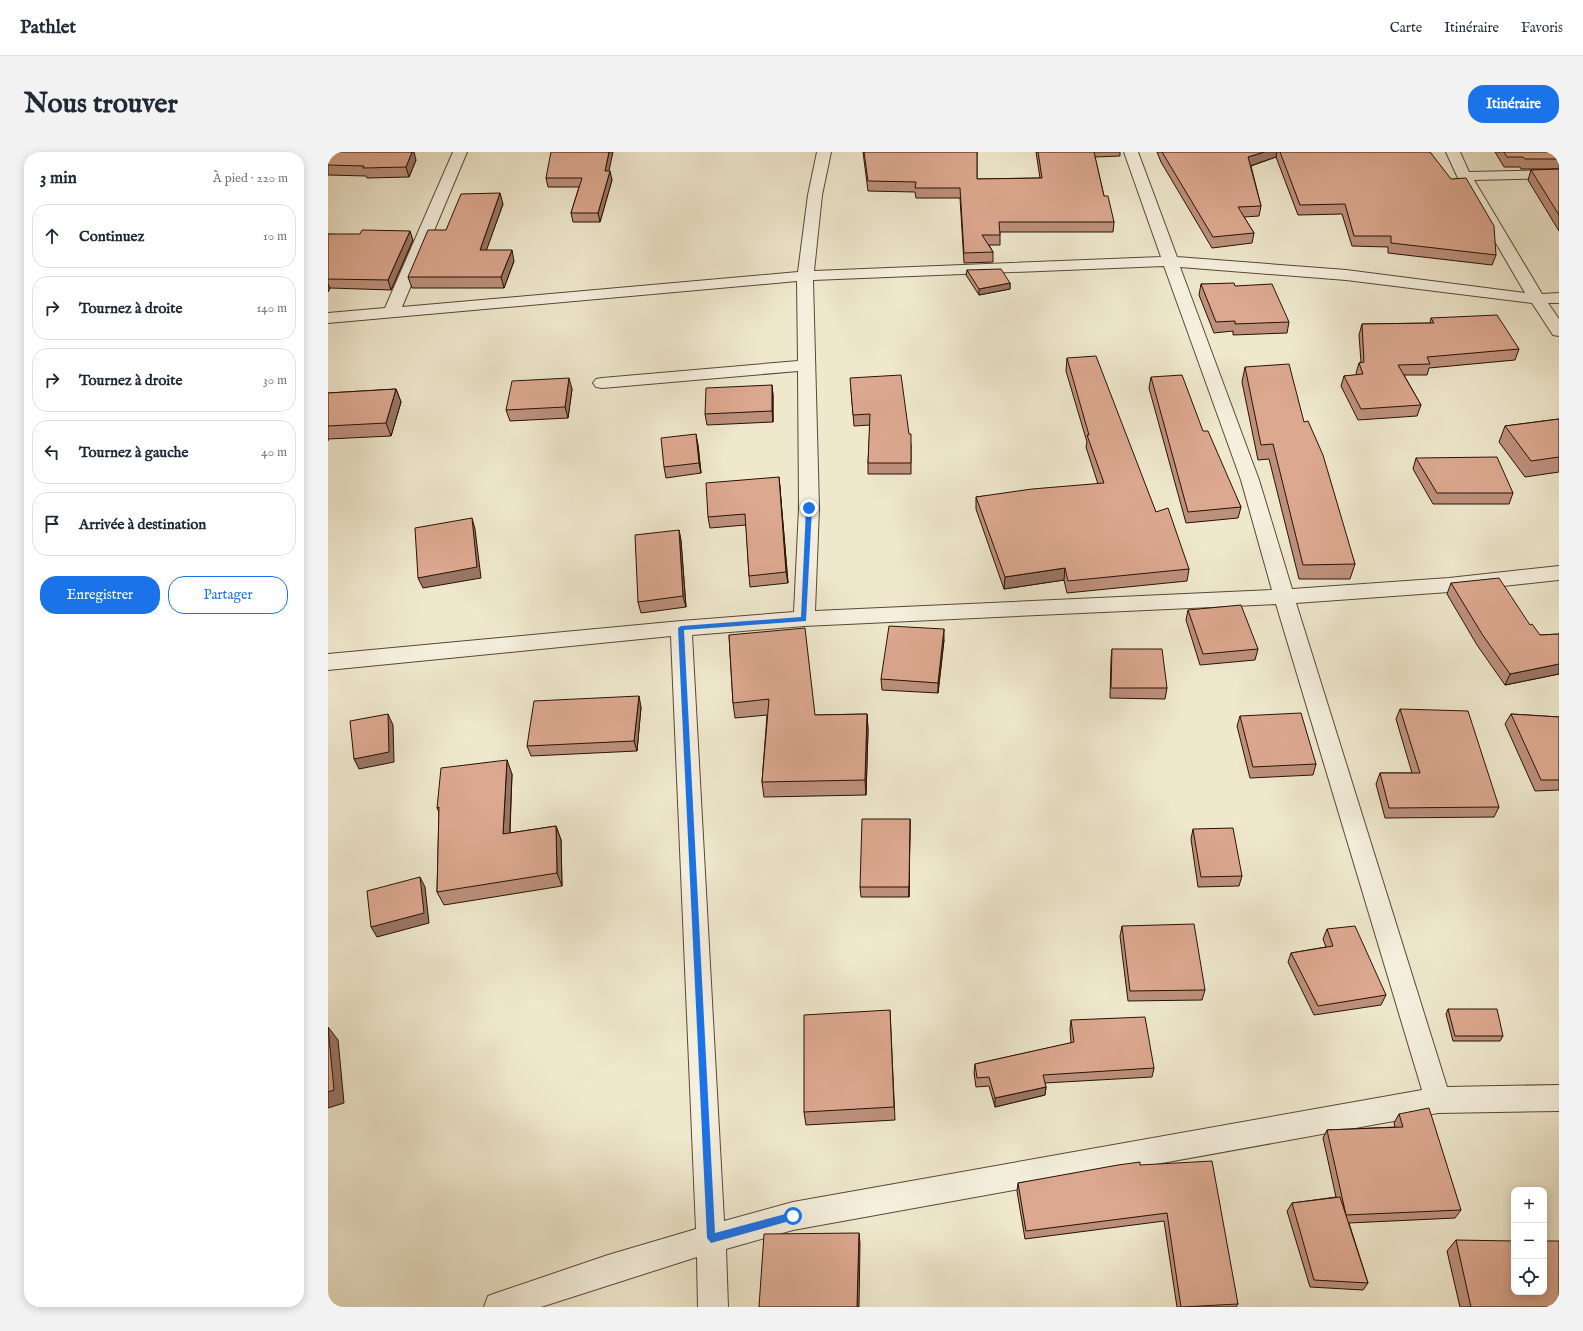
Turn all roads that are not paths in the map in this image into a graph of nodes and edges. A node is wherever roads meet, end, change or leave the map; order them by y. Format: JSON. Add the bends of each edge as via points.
{"nodes":[{"id":1,"x":460,"y":152,"type":"edge"},
{"id":2,"x":824,"y":152,"type":"edge"},
{"id":3,"x":1131,"y":152,"type":"edge"},
{"id":4,"x":1453,"y":152,"type":"edge"},
{"id":5,"x":1559,"y":174,"type":"edge"},
{"id":6,"x":1464,"y":176,"type":"junction"},
{"id":7,"x":1170,"y":261,"type":"junction"},
{"id":8,"x":805,"y":276,"type":"junction"},
{"id":9,"x":1559,"y":298,"type":"edge"},
{"id":10,"x":1538,"y":300,"type":"junction"},
{"id":11,"x":391,"y":313,"type":"junction"},
{"id":12,"x":328,"y":318,"type":"edge"},
{"id":13,"x":1559,"y":331,"type":"edge"},
{"id":14,"x":806,"y":365,"type":"junction"},
{"id":15,"x":602,"y":383,"type":"dead end"},
{"id":16,"x":1559,"y":573,"type":"edge"},
{"id":17,"x":1284,"y":597,"type":"junction"},
{"id":18,"x":804,"y":619,"type":"junction"},
{"id":19,"x":681,"y":628,"type":"junction"},
{"id":20,"x":328,"y":662,"type":"edge"},
{"id":21,"x":1559,"y":1098,"type":"edge"},
{"id":22,"x":1438,"y":1100,"type":"junction"},
{"id":23,"x":711,"y":1238,"type":"junction"},
{"id":24,"x":499,"y":1307,"type":"edge"},
{"id":25,"x":713,"y":1307,"type":"edge"}],
"edges":[{"from":1,"to":11,"type":"street"},
{"from":2,"to":8,"type":"street","via":[[815,195]]},
{"from":3,"to":7,"type":"street"},
{"from":4,"to":6,"type":"street"},
{"from":5,"to":6,"type":"street"},
{"from":6,"to":10,"type":"street"},
{"from":7,"to":8,"type":"street"},
{"from":7,"to":10,"type":"street","via":[[1346,275]]},
{"from":7,"to":17,"type":"street","via":[[1250,480]]},
{"from":8,"to":11,"type":"street"},
{"from":8,"to":14,"type":"street"},
{"from":9,"to":10,"type":"street"},
{"from":10,"to":13,"type":"street"},
{"from":11,"to":12,"type":"street"},
{"from":14,"to":15,"type":"street"},
{"from":14,"to":18,"type":"street","via":[[809,508]]},
{"from":16,"to":17,"type":"street","via":[[1449,585]]},
{"from":17,"to":18,"type":"street"},
{"from":17,"to":22,"type":"street"},
{"from":18,"to":19,"type":"street"},
{"from":19,"to":20,"type":"street"},
{"from":19,"to":23,"type":"street"},
{"from":21,"to":22,"type":"street"},
{"from":22,"to":23,"type":"street","via":[[793,1216]]},
{"from":23,"to":24,"type":"street","via":[[546,1289]]},
{"from":23,"to":25,"type":"street"}]}
